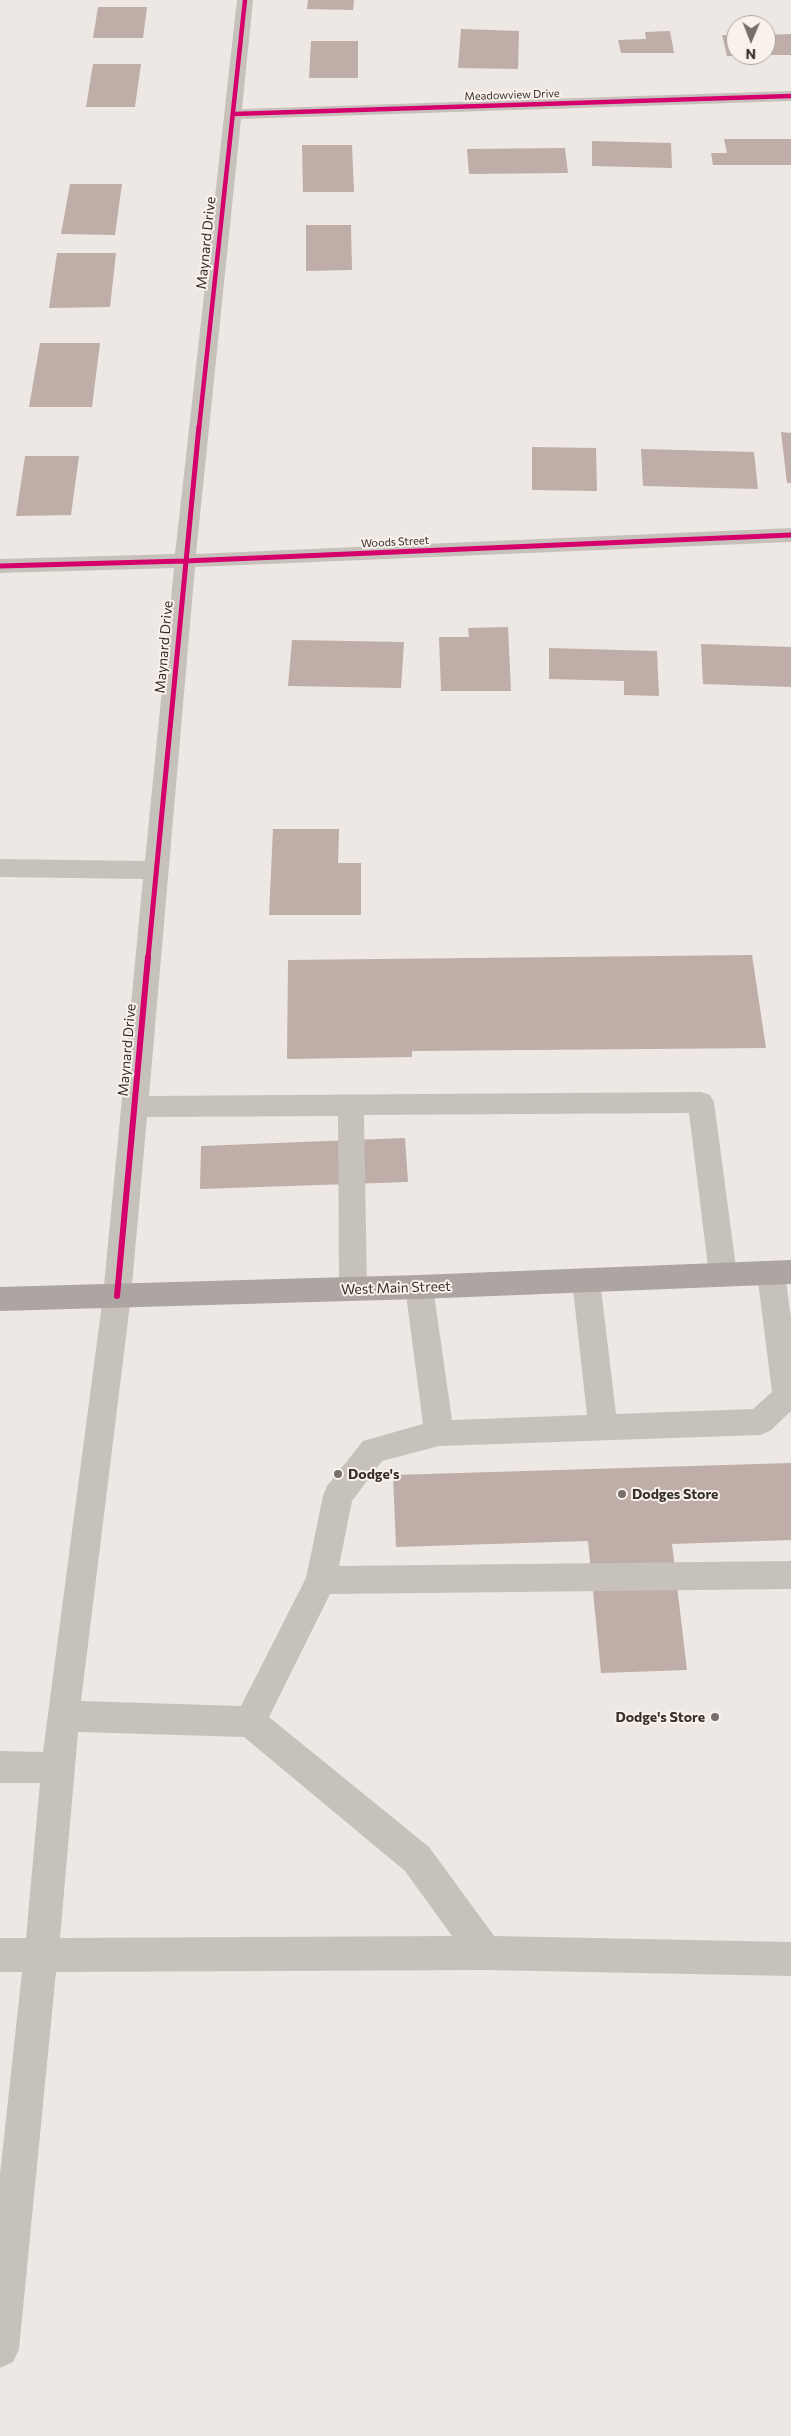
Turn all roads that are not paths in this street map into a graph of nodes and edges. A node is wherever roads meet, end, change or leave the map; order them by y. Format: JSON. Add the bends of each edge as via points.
{"nodes":[{"id":1,"x":245,"y":0,"type":"edge"},
{"id":2,"x":791,"y":96,"type":"edge"},
{"id":3,"x":233,"y":114,"type":"junction"},
{"id":4,"x":791,"y":535,"type":"edge"},
{"id":5,"x":184,"y":561,"type":"junction"},
{"id":6,"x":0,"y":566,"type":"edge"},
{"id":7,"x":0,"y":868,"type":"edge"},
{"id":8,"x":157,"y":870,"type":"junction"},
{"id":9,"x":351,"y":1105,"type":"junction"},
{"id":10,"x":134,"y":1107,"type":"junction"},
{"id":11,"x":781,"y":1273,"type":"edge"},
{"id":12,"x":723,"y":1276,"type":"junction"},
{"id":13,"x":586,"y":1280,"type":"junction"},
{"id":14,"x":419,"y":1287,"type":"junction"},
{"id":15,"x":353,"y":1289,"type":"junction"},
{"id":16,"x":117,"y":1296,"type":"junction"},
{"id":17,"x":0,"y":1299,"type":"edge"},
{"id":18,"x":789,"y":1398,"type":"edge"},
{"id":19,"x":603,"y":1428,"type":"junction"},
{"id":20,"x":439,"y":1433,"type":"junction"},
{"id":21,"x":791,"y":1575,"type":"edge"},
{"id":22,"x":321,"y":1580,"type":"junction"},
{"id":23,"x":63,"y":1716,"type":"junction"},
{"id":24,"x":250,"y":1722,"type":"junction"},
{"id":25,"x":0,"y":1767,"type":"edge"},
{"id":26,"x":59,"y":1768,"type":"junction"},
{"id":27,"x":485,"y":1953,"type":"junction"},
{"id":28,"x":0,"y":1955,"type":"edge"},
{"id":29,"x":41,"y":1955,"type":"junction"},
{"id":30,"x":791,"y":1959,"type":"edge"},
{"id":31,"x":0,"y":2349,"type":"edge"}],
"edges":[{"from":1,"to":3,"type":"street","name":"Maynard Drive"},
{"from":2,"to":3,"type":"street","name":"Meadowview Drive"},
{"from":3,"to":5,"type":"street","name":"Maynard Drive"},
{"from":4,"to":5,"type":"street","name":"Woods Street"},
{"from":5,"to":6,"type":"street","name":"Woods Street"},
{"from":5,"to":8,"type":"street","name":"Maynard Drive"},
{"from":7,"to":8,"type":"street"},
{"from":8,"to":10,"type":"street","name":"Maynard Drive"},
{"from":9,"to":10,"type":"street"},
{"from":9,"to":12,"type":"street","via":[[701,1102]]},
{"from":9,"to":15,"type":"street"},
{"from":10,"to":16,"type":"street","name":"Maynard Drive"},
{"from":11,"to":12,"type":"main road","name":"West Main Street"},
{"from":11,"to":18,"type":"street"},
{"from":12,"to":13,"type":"main road","name":"West Main Street"},
{"from":13,"to":14,"type":"main road","name":"West Main Street"},
{"from":13,"to":19,"type":"street"},
{"from":14,"to":15,"type":"main road","name":"West Main Street"},
{"from":14,"to":20,"type":"street"},
{"from":15,"to":16,"type":"main road","name":"West Main Street"},
{"from":16,"to":17,"type":"main road","name":"West Main Street"},
{"from":16,"to":23,"type":"street","name":"Maynard Drive"},
{"from":18,"to":19,"type":"street","via":[[760,1422]]},
{"from":19,"to":20,"type":"street"},
{"from":20,"to":22,"type":"street","via":[[373,1450],[338,1496]]},
{"from":21,"to":22,"type":"street"},
{"from":22,"to":24,"type":"street"},
{"from":23,"to":24,"type":"street"},
{"from":23,"to":26,"type":"street","name":"Maynard Drive"},
{"from":24,"to":27,"type":"street","via":[[417,1859]]},
{"from":25,"to":26,"type":"street"},
{"from":26,"to":29,"type":"street","name":"Maynard Drive"},
{"from":27,"to":29,"type":"street"},
{"from":27,"to":30,"type":"street"},
{"from":28,"to":29,"type":"street"},
{"from":29,"to":31,"type":"street","name":"Maynard Drive"}]}
